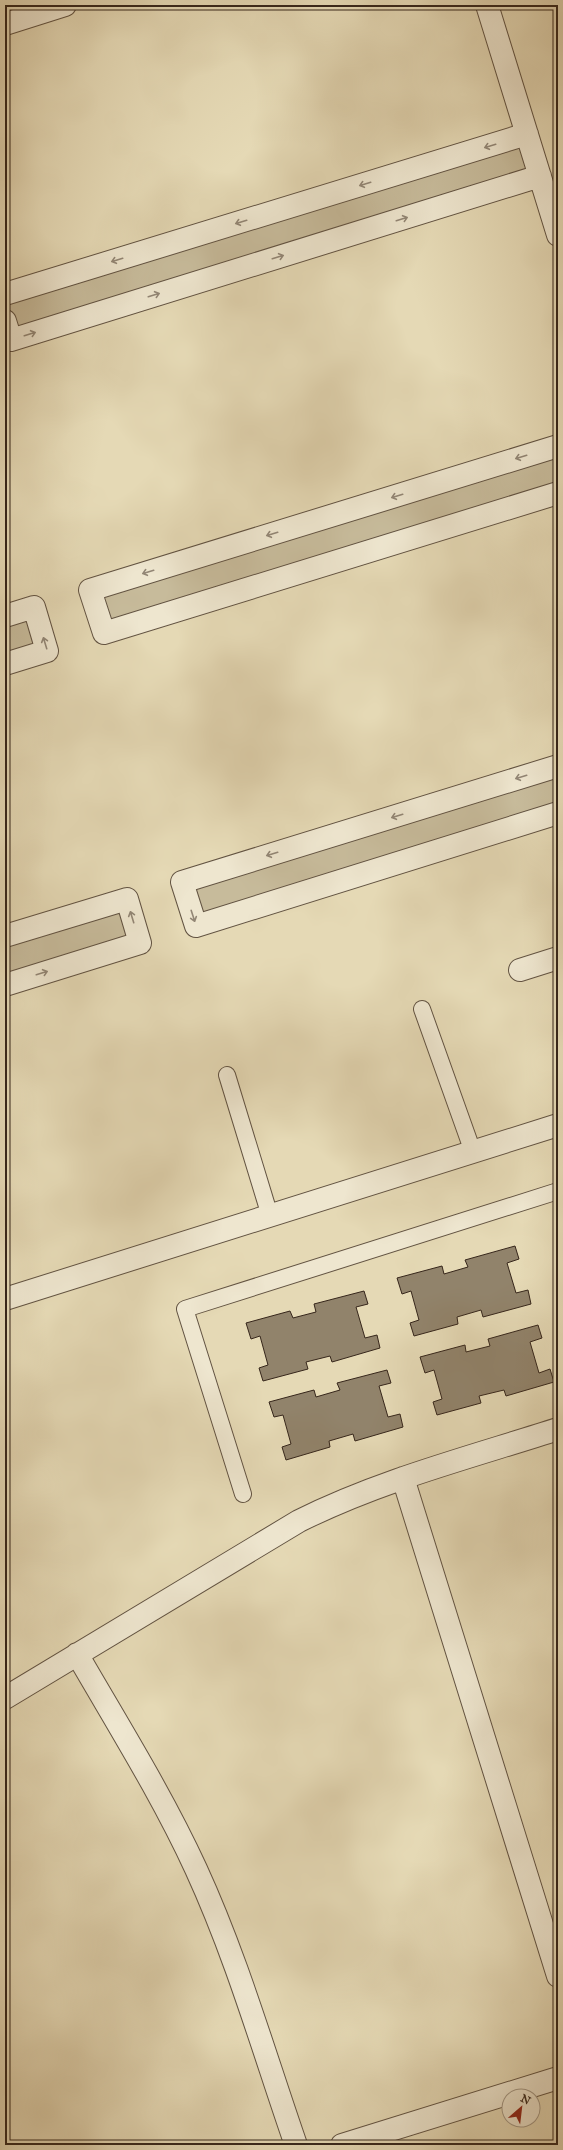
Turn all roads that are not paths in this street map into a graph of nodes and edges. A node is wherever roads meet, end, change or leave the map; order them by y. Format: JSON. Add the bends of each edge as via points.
{"nodes":[{"id":1,"x":65,"y":5,"type":"edge"},
{"id":2,"x":487,"y":5,"type":"edge"},
{"id":3,"x":5,"y":24,"type":"edge"},
{"id":4,"x":527,"y":134,"type":"junction"},
{"id":5,"x":540,"y":176,"type":"junction"},
{"id":6,"x":558,"y":235,"type":"edge"},
{"id":7,"x":5,"y":294,"type":"edge"},
{"id":8,"x":5,"y":321,"type":"edge"},
{"id":9,"x":558,"y":446,"type":"edge"},
{"id":10,"x":558,"y":492,"type":"edge"},
{"id":11,"x":5,"y":616,"type":"edge"},
{"id":12,"x":5,"y":664,"type":"edge"},
{"id":13,"x":558,"y":766,"type":"edge"},
{"id":14,"x":558,"y":813,"type":"edge"},
{"id":15,"x":5,"y":936,"type":"edge"},
{"id":16,"x":558,"y":958,"type":"edge"},
{"id":17,"x":520,"y":970,"type":"dead end"},
{"id":18,"x":5,"y":985,"type":"edge"},
{"id":19,"x":422,"y":1009,"type":"dead end"},
{"id":20,"x":227,"y":1075,"type":"dead end"},
{"id":21,"x":558,"y":1125,"type":"edge"},
{"id":22,"x":473,"y":1152,"type":"junction"},
{"id":23,"x":557,"y":1193,"type":"edge"},
{"id":24,"x":270,"y":1216,"type":"junction"},
{"id":25,"x":5,"y":1299,"type":"edge"},
{"id":26,"x":558,"y":1429,"type":"edge"},
{"id":27,"x":403,"y":1478,"type":"junction"},
{"id":28,"x":243,"y":1494,"type":"dead end"},
{"id":29,"x":77,"y":1654,"type":"junction"},
{"id":30,"x":5,"y":1698,"type":"edge"},
{"id":31,"x":558,"y":1976,"type":"edge"},
{"id":32,"x":558,"y":2078,"type":"edge"},
{"id":33,"x":296,"y":2145,"type":"edge"},
{"id":34,"x":342,"y":2145,"type":"edge"}],
"edges":[{"from":1,"to":3,"type":"street"},
{"from":2,"to":4,"type":"street"},
{"from":4,"to":5,"type":"street"},
{"from":4,"to":7,"type":"street","one_way":true},
{"from":5,"to":6,"type":"street"},
{"from":8,"to":5,"type":"street","one_way":true,"via":[[11,340]]},
{"from":9,"to":10,"type":"street","one_way":true,"via":[[90,590],[104,633]]},
{"from":12,"to":11,"type":"street","one_way":true,"via":[[47,651],[34,607]]},
{"from":13,"to":14,"type":"street","one_way":true,"via":[[182,882],[196,926]]},
{"from":18,"to":15,"type":"street","one_way":true,"via":[[140,943],[126,899]]},
{"from":16,"to":17,"type":"street"},
{"from":19,"to":22,"type":"lane"},
{"from":20,"to":24,"type":"lane"},
{"from":21,"to":22,"type":"street"},
{"from":22,"to":24,"type":"street"},
{"from":23,"to":28,"type":"lane","via":[[186,1309]]},
{"from":24,"to":25,"type":"street"},
{"from":26,"to":27,"type":"street"},
{"from":27,"to":29,"type":"street","via":[[370,1488],[299,1521]]},
{"from":27,"to":31,"type":"street"},
{"from":29,"to":30,"type":"street"},
{"from":29,"to":33,"type":"street","via":[[173,1823],[196,1869],[227,1943]]},
{"from":32,"to":34,"type":"street"}]}
